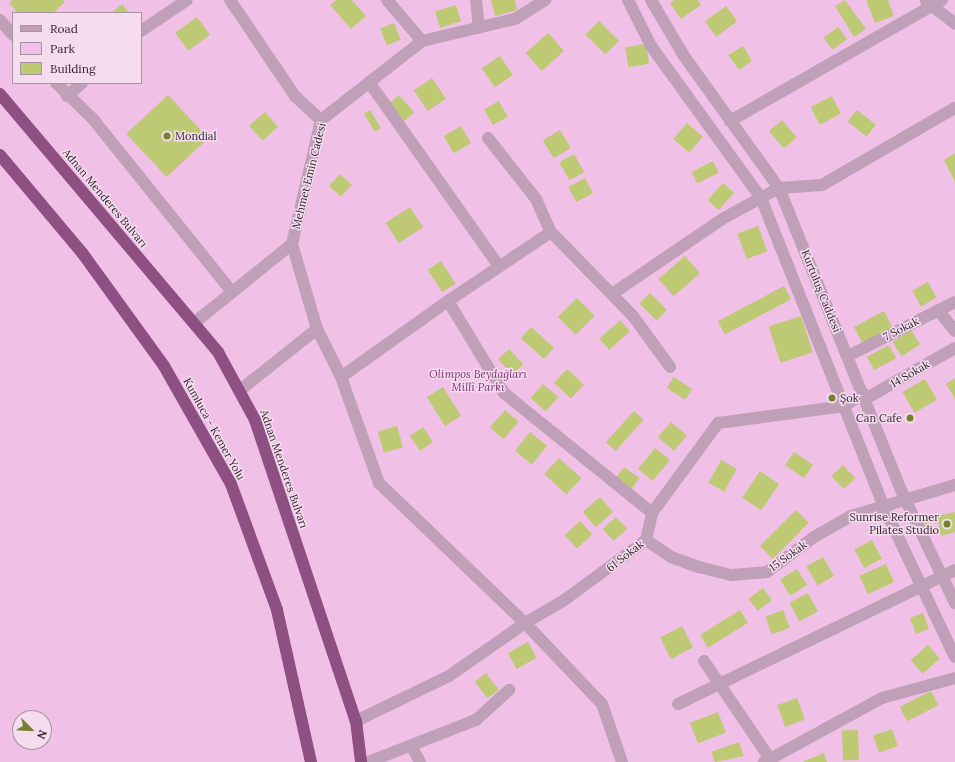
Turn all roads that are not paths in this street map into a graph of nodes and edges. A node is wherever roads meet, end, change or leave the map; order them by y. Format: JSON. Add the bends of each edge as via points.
{"nodes":[{"id":1,"x":187,"y":0,"type":"edge"},
{"id":2,"x":230,"y":0,"type":"edge"},
{"id":3,"x":387,"y":0,"type":"edge"},
{"id":4,"x":476,"y":0,"type":"edge"},
{"id":5,"x":545,"y":0,"type":"edge"},
{"id":6,"x":628,"y":0,"type":"edge"},
{"id":7,"x":651,"y":0,"type":"edge"},
{"id":8,"x":933,"y":2,"type":"edge"},
{"id":9,"x":0,"y":20,"type":"edge"},
{"id":10,"x":955,"y":24,"type":"edge"},
{"id":11,"x":479,"y":28,"type":"junction"},
{"id":12,"x":142,"y":30,"type":"edge"},
{"id":13,"x":12,"y":34,"type":"edge"},
{"id":14,"x":422,"y":41,"type":"junction"},
{"id":15,"x":369,"y":82,"type":"junction"},
{"id":16,"x":57,"y":84,"type":"edge"},
{"id":17,"x":81,"y":84,"type":"edge"},
{"id":18,"x":0,"y":94,"type":"edge"},
{"id":19,"x":68,"y":96,"type":"junction"},
{"id":20,"x":955,"y":108,"type":"edge"},
{"id":21,"x":321,"y":120,"type":"junction"},
{"id":22,"x":730,"y":121,"type":"junction"},
{"id":23,"x":488,"y":138,"type":"dead end"},
{"id":24,"x":0,"y":155,"type":"edge"},
{"id":25,"x":779,"y":188,"type":"junction"},
{"id":26,"x":761,"y":198,"type":"junction"},
{"id":27,"x":551,"y":232,"type":"junction"},
{"id":28,"x":292,"y":244,"type":"junction"},
{"id":29,"x":498,"y":265,"type":"junction"},
{"id":30,"x":232,"y":292,"type":"junction"},
{"id":31,"x":612,"y":294,"type":"junction"},
{"id":32,"x":448,"y":301,"type":"junction"},
{"id":33,"x":955,"y":302,"type":"edge"},
{"id":34,"x":938,"y":310,"type":"junction"},
{"id":35,"x":194,"y":323,"type":"junction"},
{"id":36,"x":317,"y":329,"type":"junction"},
{"id":37,"x":955,"y":331,"type":"edge"},
{"id":38,"x":955,"y":348,"type":"edge"},
{"id":39,"x":848,"y":356,"type":"junction"},
{"id":40,"x":670,"y":367,"type":"dead end"},
{"id":41,"x":341,"y":377,"type":"junction"},
{"id":42,"x":239,"y":391,"type":"junction"},
{"id":43,"x":864,"y":396,"type":"junction"},
{"id":44,"x":845,"y":406,"type":"junction"},
{"id":45,"x":955,"y":485,"type":"edge"},
{"id":46,"x":904,"y":497,"type":"junction"},
{"id":47,"x":883,"y":505,"type":"junction"},
{"id":48,"x":652,"y":512,"type":"junction"},
{"id":49,"x":646,"y":540,"type":"junction"},
{"id":50,"x":955,"y":570,"type":"edge"},
{"id":51,"x":942,"y":576,"type":"junction"},
{"id":52,"x":920,"y":584,"type":"junction"},
{"id":53,"x":955,"y":603,"type":"edge"},
{"id":54,"x":525,"y":623,"type":"junction"},
{"id":55,"x":955,"y":657,"type":"edge"},
{"id":56,"x":704,"y":661,"type":"dead end"},
{"id":57,"x":955,"y":678,"type":"edge"},
{"id":58,"x":719,"y":684,"type":"junction"},
{"id":59,"x":509,"y":690,"type":"dead end"},
{"id":60,"x":678,"y":704,"type":"dead end"},
{"id":61,"x":356,"y":721,"type":"junction"},
{"id":62,"x":412,"y":747,"type":"junction"},
{"id":63,"x":769,"y":761,"type":"edge"},
{"id":64,"x":311,"y":762,"type":"edge"},
{"id":65,"x":361,"y":762,"type":"edge"},
{"id":66,"x":368,"y":762,"type":"edge"},
{"id":67,"x":420,"y":762,"type":"edge"},
{"id":68,"x":622,"y":762,"type":"edge"}],
"edges":[{"from":1,"to":12,"type":"street"},
{"from":2,"to":21,"type":"street","via":[[295,96]]},
{"from":3,"to":14,"type":"street"},
{"from":4,"to":11,"type":"street"},
{"from":5,"to":11,"type":"street","name":"Mehmet Emin Cadesi","via":[[515,19]]},
{"from":6,"to":26,"type":"street","name":"Kurtuluş Caddesi","via":[[651,46]]},
{"from":7,"to":22,"type":"street","name":"Kurtuluş Caddesi"},
{"from":8,"to":10,"type":"street"},
{"from":8,"to":22,"type":"street"},
{"from":9,"to":13,"type":"street"},
{"from":11,"to":14,"type":"street","name":"Mehmet Emin Cadesi"},
{"from":14,"to":15,"type":"street","name":"Mehmet Emin Cadesi"},
{"from":15,"to":21,"type":"street","name":"Mehmet Emin Cadesi"},
{"from":15,"to":29,"type":"street"},
{"from":16,"to":19,"type":"street"},
{"from":17,"to":19,"type":"street"},
{"from":18,"to":35,"type":"highway","name":"Adnan Menderes Bulvarı"},
{"from":19,"to":30,"type":"street","via":[[93,119]]},
{"from":20,"to":25,"type":"street","via":[[822,185]]},
{"from":21,"to":28,"type":"street","name":"Mehmet Emin Cadesi"},
{"from":22,"to":25,"type":"street","name":"Kurtuluş Caddesi"},
{"from":23,"to":27,"type":"street","via":[[536,199]]},
{"from":24,"to":64,"type":"highway","name":"Kumluca - Kemer Yolu","via":[[83,254],[164,366],[231,484],[277,610]]},
{"from":25,"to":26,"type":"street"},
{"from":25,"to":39,"type":"street","name":"Kurtuluş Caddesi"},
{"from":26,"to":31,"type":"street","via":[[724,218]]},
{"from":26,"to":44,"type":"street","name":"Kurtuluş Caddesi"},
{"from":27,"to":29,"type":"street"},
{"from":27,"to":31,"type":"street"},
{"from":28,"to":30,"type":"street","name":"Mehmet Emin Cadesi"},
{"from":28,"to":36,"type":"street"},
{"from":29,"to":32,"type":"street"},
{"from":30,"to":35,"type":"street","name":"Mehmet Emin Cadesi"},
{"from":31,"to":40,"type":"street","via":[[633,316]]},
{"from":32,"to":41,"type":"street"},
{"from":32,"to":48,"type":"street","via":[[504,393]]},
{"from":33,"to":34,"type":"street","name":"7 Sokak"},
{"from":34,"to":37,"type":"street"},
{"from":34,"to":39,"type":"street","name":"7 Sokak"},
{"from":35,"to":42,"type":"highway","name":"Adnan Menderes Bulvarı","via":[[218,352]]},
{"from":36,"to":41,"type":"street"},
{"from":36,"to":42,"type":"street"},
{"from":38,"to":43,"type":"street","name":"14 Sokak"},
{"from":39,"to":43,"type":"street","name":"Kurtuluş Caddesi"},
{"from":41,"to":54,"type":"street","via":[[379,483]]},
{"from":42,"to":61,"type":"highway","name":"Adnan Menderes Bulvarı","via":[[255,420]]},
{"from":43,"to":44,"type":"street","name":"61 Sokak"},
{"from":43,"to":46,"type":"street","name":"Kurtuluş Caddesi"},
{"from":44,"to":47,"type":"street","name":"Kurtuluş Caddesi"},
{"from":44,"to":48,"type":"street","name":"61 Sokak","via":[[718,423]]},
{"from":45,"to":46,"type":"street","name":"15 Sokak"},
{"from":46,"to":47,"type":"street","name":"15 Sokak"},
{"from":46,"to":51,"type":"street","name":"Kurtuluş Caddesi"},
{"from":47,"to":49,"type":"street","name":"15 Sokak","via":[[851,516],[814,536],[768,572],[732,575],[699,567],[671,557]]},
{"from":47,"to":52,"type":"street","name":"Kurtuluş Caddesi"},
{"from":48,"to":49,"type":"street","name":"61 Sokak"},
{"from":49,"to":54,"type":"street","name":"61 Sokak","via":[[563,601]]},
{"from":50,"to":51,"type":"street"},
{"from":51,"to":52,"type":"street"},
{"from":51,"to":53,"type":"street","name":"Kurtuluş Caddesi"},
{"from":52,"to":55,"type":"street","name":"Kurtuluş Caddesi"},
{"from":52,"to":58,"type":"street"},
{"from":54,"to":61,"type":"street","name":"61 Sokak","via":[[448,676]]},
{"from":54,"to":68,"type":"street","via":[[602,704]]},
{"from":56,"to":58,"type":"street"},
{"from":57,"to":63,"type":"street","via":[[882,698]]},
{"from":58,"to":60,"type":"street"},
{"from":58,"to":63,"type":"street"},
{"from":59,"to":62,"type":"street","via":[[476,720]]},
{"from":61,"to":65,"type":"highway","name":"Adnan Menderes Bulvarı"},
{"from":62,"to":66,"type":"street"},
{"from":62,"to":67,"type":"street"}]}
